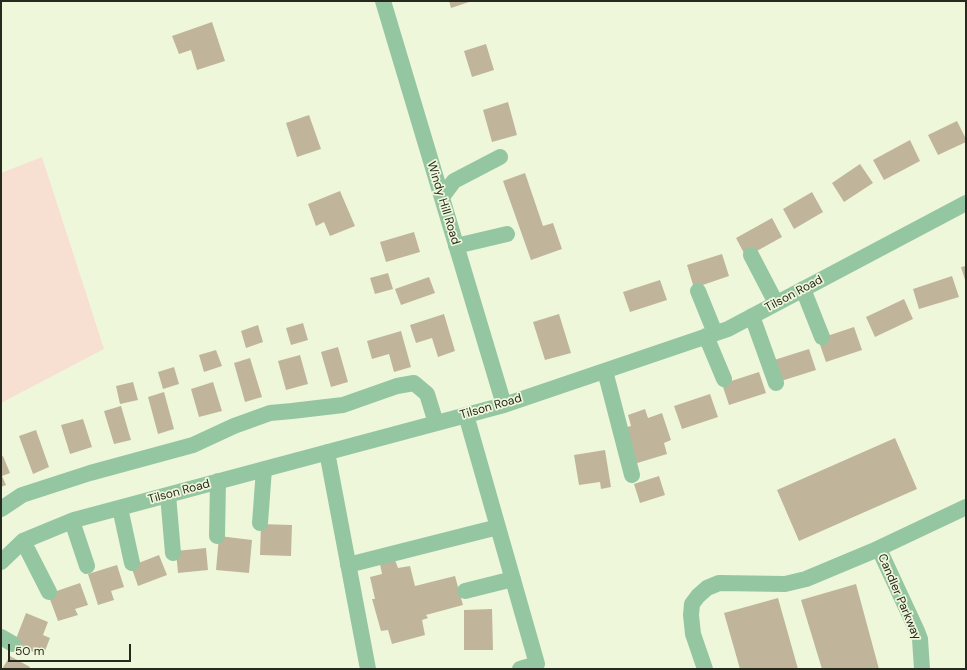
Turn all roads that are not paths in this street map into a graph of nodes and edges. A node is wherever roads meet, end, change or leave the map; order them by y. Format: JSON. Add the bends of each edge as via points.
{"nodes":[{"id":1,"x":383,"y":1,"type":"edge"},
{"id":2,"x":500,"y":157,"type":"dead end"},
{"id":3,"x":442,"y":197,"type":"junction"},
{"id":4,"x":966,"y":203,"type":"edge"},
{"id":5,"x":507,"y":234,"type":"dead end"},
{"id":6,"x":456,"y":246,"type":"junction"},
{"id":7,"x":751,"y":255,"type":"dead end"},
{"id":8,"x":803,"y":289,"type":"junction"},
{"id":9,"x":698,"y":291,"type":"dead end"},
{"id":10,"x":776,"y":303,"type":"junction"},
{"id":11,"x":752,"y":316,"type":"junction"},
{"id":12,"x":710,"y":335,"type":"junction"},
{"id":13,"x":822,"y":337,"type":"dead end"},
{"id":14,"x":604,"y":371,"type":"junction"},
{"id":15,"x":724,"y":379,"type":"dead end"},
{"id":16,"x":776,"y":383,"type":"dead end"},
{"id":17,"x":504,"y":405,"type":"junction"},
{"id":18,"x":466,"y":415,"type":"junction"},
{"id":19,"x":436,"y":423,"type":"junction"},
{"id":20,"x":327,"y":452,"type":"junction"},
{"id":21,"x":264,"y":469,"type":"junction"},
{"id":22,"x":632,"y":475,"type":"dead end"},
{"id":23,"x":218,"y":481,"type":"junction"},
{"id":24,"x":168,"y":495,"type":"junction"},
{"id":25,"x":966,"y":507,"type":"edge"},
{"id":26,"x":120,"y":508,"type":"junction"},
{"id":27,"x":1,"y":509,"type":"edge"},
{"id":28,"x":72,"y":521,"type":"junction"},
{"id":29,"x":260,"y":523,"type":"dead end"},
{"id":30,"x":498,"y":527,"type":"junction"},
{"id":31,"x":217,"y":536,"type":"dead end"},
{"id":32,"x":23,"y":541,"type":"junction"},
{"id":33,"x":879,"y":549,"type":"junction"},
{"id":34,"x":173,"y":553,"type":"dead end"},
{"id":35,"x":1,"y":562,"type":"edge"},
{"id":36,"x":132,"y":562,"type":"dead end"},
{"id":37,"x":348,"y":565,"type":"junction"},
{"id":38,"x":87,"y":566,"type":"dead end"},
{"id":39,"x":513,"y":579,"type":"junction"},
{"id":40,"x":465,"y":591,"type":"dead end"},
{"id":41,"x":49,"y":592,"type":"dead end"},
{"id":42,"x":368,"y":669,"type":"edge"},
{"id":43,"x":520,"y":669,"type":"edge"},
{"id":44,"x":705,"y":669,"type":"edge"},
{"id":45,"x":922,"y":669,"type":"edge"}],
"edges":[{"from":1,"to":3,"type":"street","name":"Windy Hill Road"},
{"from":2,"to":3,"type":"street","via":[[454,181]]},
{"from":3,"to":6,"type":"street","name":"Windy Hill Road"},
{"from":4,"to":8,"type":"street","name":"Tilson Road"},
{"from":5,"to":6,"type":"street"},
{"from":6,"to":17,"type":"street","name":"Windy Hill Road"},
{"from":7,"to":10,"type":"street"},
{"from":8,"to":10,"type":"street","name":"Tilson Road"},
{"from":8,"to":13,"type":"street"},
{"from":9,"to":12,"type":"street"},
{"from":10,"to":11,"type":"street","name":"Tilson Road"},
{"from":11,"to":12,"type":"street","name":"Tilson Road"},
{"from":11,"to":16,"type":"street"},
{"from":12,"to":14,"type":"street","name":"Tilson Road"},
{"from":12,"to":15,"type":"street"},
{"from":14,"to":17,"type":"street","name":"Tilson Road"},
{"from":14,"to":22,"type":"street"},
{"from":17,"to":18,"type":"street","name":"Tilson Road"},
{"from":18,"to":19,"type":"street","name":"Tilson Road"},
{"from":18,"to":30,"type":"street"},
{"from":19,"to":20,"type":"street","name":"Tilson Road"},
{"from":19,"to":27,"type":"street","via":[[427,394],[414,383],[397,386],[343,405],[270,413],[193,445],[90,473],[22,495]]},
{"from":20,"to":21,"type":"street","name":"Tilson Road"},
{"from":20,"to":37,"type":"street"},
{"from":21,"to":23,"type":"street","name":"Tilson Road"},
{"from":21,"to":29,"type":"street"},
{"from":23,"to":24,"type":"street","name":"Tilson Road"},
{"from":23,"to":31,"type":"street"},
{"from":24,"to":26,"type":"street","name":"Tilson Road"},
{"from":24,"to":34,"type":"street"},
{"from":25,"to":33,"type":"street","name":"Candler Parkway"},
{"from":26,"to":28,"type":"street","name":"Tilson Road"},
{"from":26,"to":36,"type":"street"},
{"from":28,"to":32,"type":"street","name":"Tilson Road"},
{"from":28,"to":38,"type":"street"},
{"from":30,"to":37,"type":"street"},
{"from":30,"to":39,"type":"street"},
{"from":32,"to":35,"type":"street","name":"Tilson Road"},
{"from":32,"to":41,"type":"street"},
{"from":33,"to":44,"type":"street","name":"Candler Parkway","via":[[806,579],[785,584],[719,583],[707,588],[692,604],[691,615],[693,634]]},
{"from":33,"to":45,"type":"street","name":"Candler Parkway","via":[[920,639]]},
{"from":37,"to":42,"type":"street"},
{"from":39,"to":40,"type":"street"},
{"from":39,"to":43,"type":"street","via":[[538,664]]}]}
